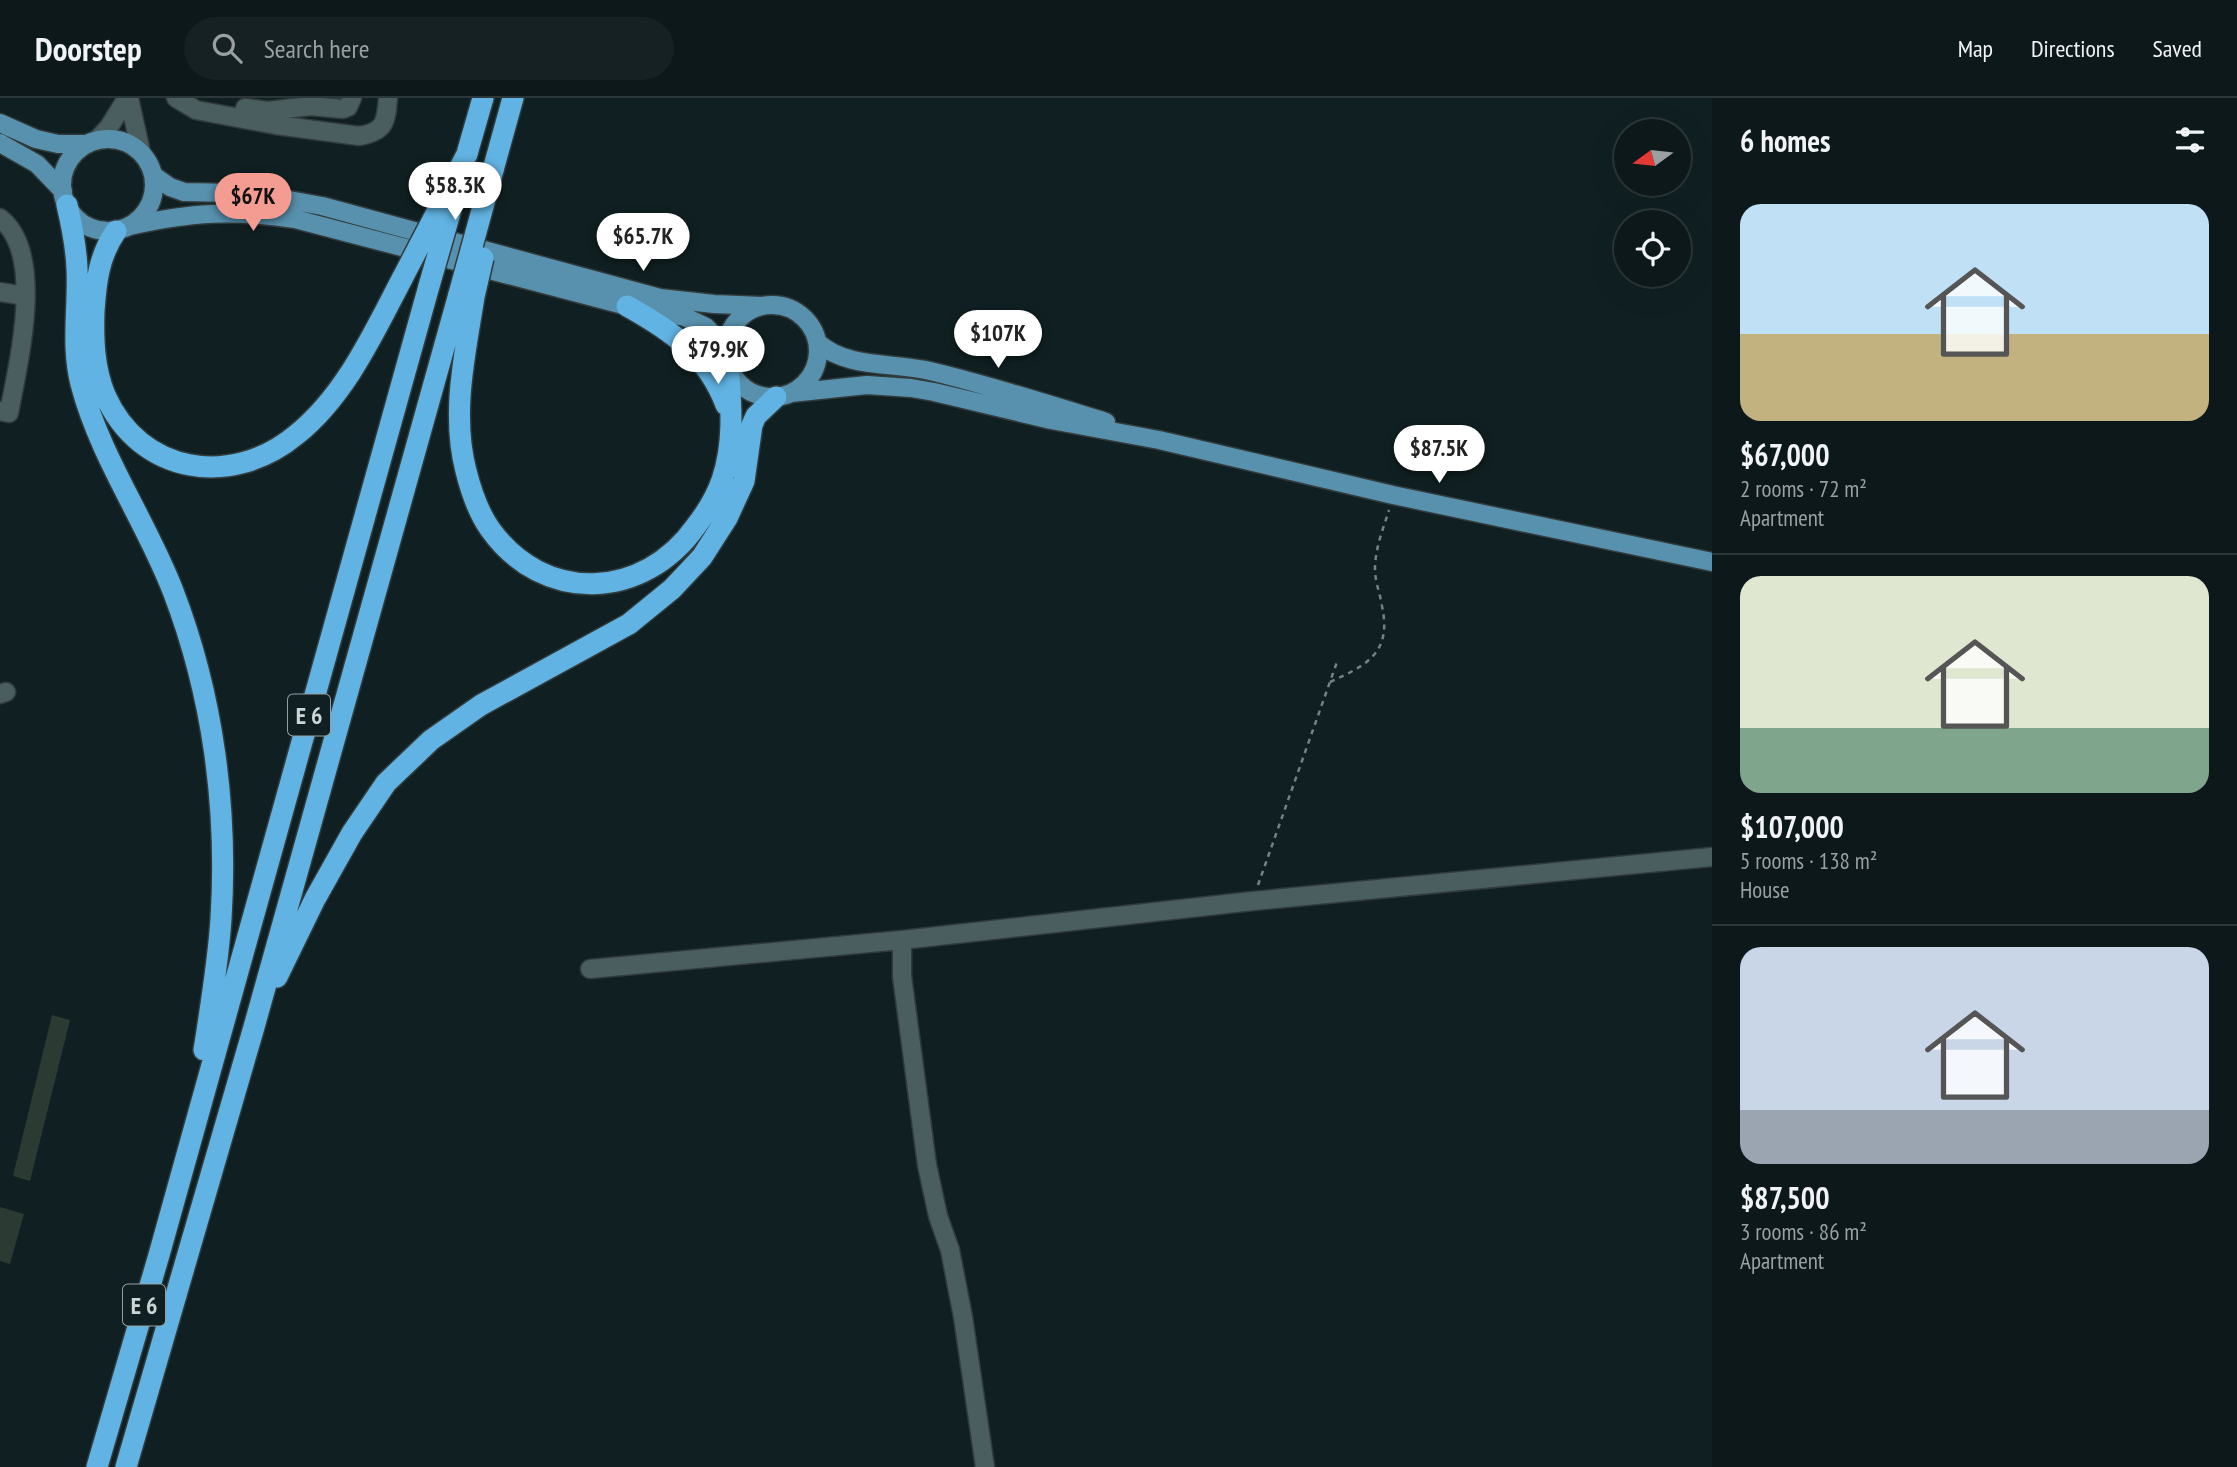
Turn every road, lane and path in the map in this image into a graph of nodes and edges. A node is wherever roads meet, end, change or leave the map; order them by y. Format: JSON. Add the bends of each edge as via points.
{"nodes":[{"id":1,"x":128,"y":98,"type":"edge"},
{"id":2,"x":177,"y":98,"type":"edge"},
{"id":3,"x":352,"y":98,"type":"edge"},
{"id":4,"x":388,"y":98,"type":"edge"},
{"id":5,"x":483,"y":98,"type":"edge"},
{"id":6,"x":513,"y":99,"type":"edge"},
{"id":7,"x":196,"y":104,"type":"edge"},
{"id":8,"x":0,"y":123,"type":"edge"},
{"id":9,"x":92,"y":142,"type":"junction"},
{"id":10,"x":0,"y":143,"type":"edge"},
{"id":11,"x":141,"y":152,"type":"junction"},
{"id":12,"x":464,"y":163,"type":"junction"},
{"id":13,"x":153,"y":174,"type":"junction"},
{"id":14,"x":65,"y":198,"type":"junction"},
{"id":15,"x":0,"y":218,"type":"edge"},
{"id":16,"x":123,"y":229,"type":"junction"},
{"id":17,"x":0,"y":292,"type":"edge"},
{"id":18,"x":25,"y":296,"type":"junction"},
{"id":19,"x":467,"y":296,"type":"junction"},
{"id":20,"x":626,"y":306,"type":"junction"},
{"id":21,"x":762,"y":306,"type":"junction"},
{"id":22,"x":817,"y":342,"type":"junction"},
{"id":23,"x":727,"y":356,"type":"junction"},
{"id":24,"x":784,"y":395,"type":"junction"},
{"id":25,"x":5,"y":412,"type":"edge"},
{"id":26,"x":732,"y":420,"type":"junction"},
{"id":27,"x":1159,"y":439,"type":"junction"},
{"id":28,"x":1393,"y":495,"type":"junction"},
{"id":29,"x":1712,"y":562,"type":"edge"},
{"id":30,"x":1337,"y":662,"type":"dead end"},
{"id":31,"x":1330,"y":682,"type":"junction"},
{"id":32,"x":1712,"y":857,"type":"edge"},
{"id":33,"x":1253,"y":901,"type":"junction"},
{"id":34,"x":902,"y":940,"type":"junction"},
{"id":35,"x":590,"y":968,"type":"dead end"},
{"id":36,"x":254,"y":1027,"type":"junction"},
{"id":37,"x":190,"y":1143,"type":"junction"},
{"id":38,"x":97,"y":1467,"type":"edge"},
{"id":39,"x":126,"y":1467,"type":"edge"},
{"id":40,"x":985,"y":1467,"type":"edge"}],
"edges":[{"from":1,"to":9,"type":"street","via":[[109,127]]},
{"from":1,"to":11,"type":"street"},
{"from":2,"to":7,"type":"street"},
{"from":3,"to":7,"type":"street","via":[[343,109],[310,106],[268,111]]},
{"from":4,"to":7,"type":"street","via":[[384,123],[359,136],[276,125]]},
{"from":5,"to":12,"type":"highway","number":"E 6"},
{"from":6,"to":19,"type":"highway","number":"E 6","bridge":true},
{"from":8,"to":9,"type":"main road","via":[[58,144]]},
{"from":9,"to":11,"type":"main road","via":[[120,141]]},
{"from":9,"to":14,"type":"main road","via":[[73,156],[64,172]]},
{"from":10,"to":14,"type":"main road","via":[[37,164]]},
{"from":11,"to":13,"type":"main road"},
{"from":12,"to":16,"type":"highway","bridge":true,"via":[[367,346],[329,402],[298,434],[268,454],[222,467],[189,465],[158,454],[132,436],[111,408],[99,378],[93,343],[97,272],[105,248]]},
{"from":12,"to":37,"type":"highway","number":"E 6","bridge":true},
{"from":13,"to":16,"type":"main road","via":[[154,192],[144,215]]},
{"from":13,"to":21,"type":"main road","via":[[184,192],[233,192],[311,204],[660,298]]},
{"from":14,"to":16,"type":"main road","via":[[75,217],[87,226],[101,231]]},
{"from":14,"to":37,"type":"highway","via":[[76,250],[76,347],[81,383],[103,444],[173,592],[195,659],[215,756],[222,820],[221,921]]},
{"from":15,"to":18,"type":"street","via":[[22,250]]},
{"from":16,"to":20,"type":"main road","via":[[214,212],[295,219]]},
{"from":17,"to":18,"type":"street"},
{"from":18,"to":25,"type":"street","via":[[23,336]]},
{"from":19,"to":26,"type":"highway","via":[[460,397],[465,469],[476,502],[505,546],[521,561],[556,579],[575,584],[612,583],[666,558],[692,532],[715,497],[726,465]]},
{"from":19,"to":36,"type":"highway","number":"E 6"},
{"from":20,"to":23,"type":"main road","via":[[697,321]]},
{"from":20,"to":26,"type":"highway","via":[[683,342],[705,364]]},
{"from":21,"to":22,"type":"main road","via":[[778,306],[800,315]]},
{"from":21,"to":23,"type":"main road","via":[[735,324]]},
{"from":22,"to":24,"type":"main road","via":[[813,372],[804,384]]},
{"from":22,"to":27,"type":"main road","via":[[846,359],[929,371]]},
{"from":23,"to":24,"type":"main road","via":[[735,378],[747,389],[761,395]]},
{"from":23,"to":26,"type":"highway"},
{"from":24,"to":27,"type":"main road","via":[[856,386],[911,388],[1051,421]]},
{"from":24,"to":36,"type":"highway","via":[[756,416],[744,481],[727,518],[702,557],[672,589],[629,624],[481,705],[431,740],[386,783],[315,899]]},
{"from":27,"to":28,"type":"main road"},
{"from":28,"to":29,"type":"main road"},
{"from":28,"to":31,"type":"path","via":[[1375,568],[1385,623],[1383,637],[1367,664]]},
{"from":30,"to":31,"type":"path"},
{"from":31,"to":33,"type":"path"},
{"from":32,"to":33,"type":"street"},
{"from":33,"to":34,"type":"street"},
{"from":34,"to":35,"type":"street"},
{"from":34,"to":40,"type":"street","via":[[902,976],[927,1165],[963,1317]]},
{"from":36,"to":39,"type":"highway","number":"E 6"},
{"from":37,"to":38,"type":"highway","number":"E 6"}]}
